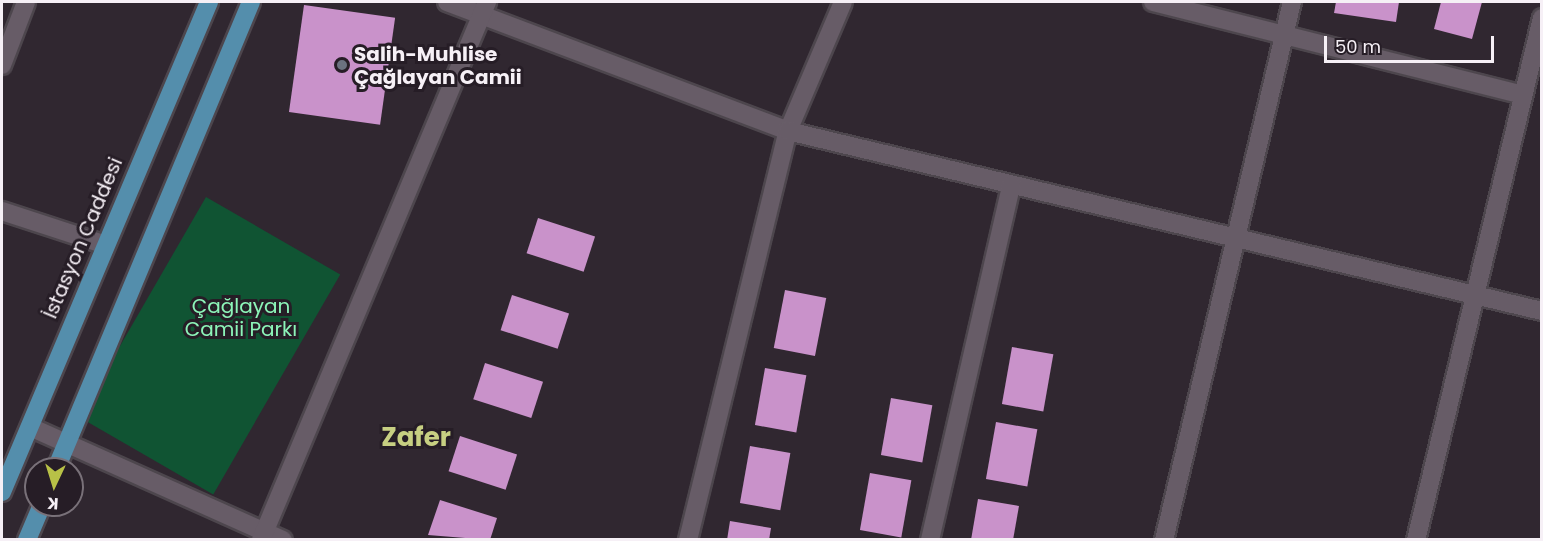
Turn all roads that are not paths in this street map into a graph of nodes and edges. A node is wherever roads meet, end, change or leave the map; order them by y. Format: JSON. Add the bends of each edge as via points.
{"nodes":[{"id":1,"x":26,"y":2,"type":"edge"},
{"id":2,"x":209,"y":2,"type":"edge"},
{"id":3,"x":251,"y":2,"type":"edge"},
{"id":4,"x":447,"y":2,"type":"edge"},
{"id":5,"x":1154,"y":2,"type":"edge"},
{"id":6,"x":1292,"y":2,"type":"edge"},
{"id":7,"x":839,"y":3,"type":"edge"},
{"id":8,"x":484,"y":8,"type":"edge"},
{"id":9,"x":1542,"y":18,"type":"edge"},
{"id":10,"x":1284,"y":33,"type":"junction"},
{"id":11,"x":2,"y":65,"type":"edge"},
{"id":12,"x":1522,"y":95,"type":"junction"},
{"id":13,"x":788,"y":131,"type":"junction"},
{"id":14,"x":1011,"y":185,"type":"junction"},
{"id":15,"x":2,"y":211,"type":"edge"},
{"id":16,"x":1237,"y":240,"type":"junction"},
{"id":17,"x":103,"y":244,"type":"junction"},
{"id":18,"x":1472,"y":296,"type":"junction"},
{"id":19,"x":1542,"y":312,"type":"edge"},
{"id":20,"x":30,"y":427,"type":"junction"},
{"id":21,"x":66,"y":447,"type":"junction"},
{"id":22,"x":61,"y":457,"type":"edge"},
{"id":23,"x":2,"y":492,"type":"edge"},
{"id":24,"x":37,"y":517,"type":"edge"},
{"id":25,"x":263,"y":536,"type":"edge"},
{"id":26,"x":27,"y":540,"type":"edge"},
{"id":27,"x":283,"y":540,"type":"edge"},
{"id":28,"x":688,"y":540,"type":"edge"},
{"id":29,"x":930,"y":540,"type":"edge"},
{"id":30,"x":1164,"y":540,"type":"edge"},
{"id":31,"x":1416,"y":540,"type":"edge"}],
"edges":[{"from":1,"to":11,"type":"street"},
{"from":2,"to":17,"type":"main road","name":"İstasyon Caddesi"},
{"from":3,"to":21,"type":"main road"},
{"from":4,"to":8,"type":"street"},
{"from":5,"to":10,"type":"street"},
{"from":6,"to":10,"type":"street"},
{"from":7,"to":13,"type":"street"},
{"from":8,"to":13,"type":"street"},
{"from":8,"to":25,"type":"street"},
{"from":9,"to":12,"type":"street"},
{"from":10,"to":12,"type":"street"},
{"from":10,"to":16,"type":"street"},
{"from":12,"to":18,"type":"street"},
{"from":13,"to":14,"type":"street"},
{"from":13,"to":28,"type":"street"},
{"from":14,"to":16,"type":"street"},
{"from":14,"to":29,"type":"street"},
{"from":15,"to":17,"type":"street"},
{"from":16,"to":18,"type":"street"},
{"from":16,"to":30,"type":"street"},
{"from":17,"to":20,"type":"main road","name":"İstasyon Caddesi"},
{"from":18,"to":19,"type":"street"},
{"from":18,"to":31,"type":"street"},
{"from":20,"to":21,"type":"street"},
{"from":20,"to":23,"type":"main road","name":"İstasyon Caddesi"},
{"from":21,"to":22,"type":"main road"},
{"from":21,"to":25,"type":"street"},
{"from":24,"to":26,"type":"main road"},
{"from":25,"to":27,"type":"street"}]}
